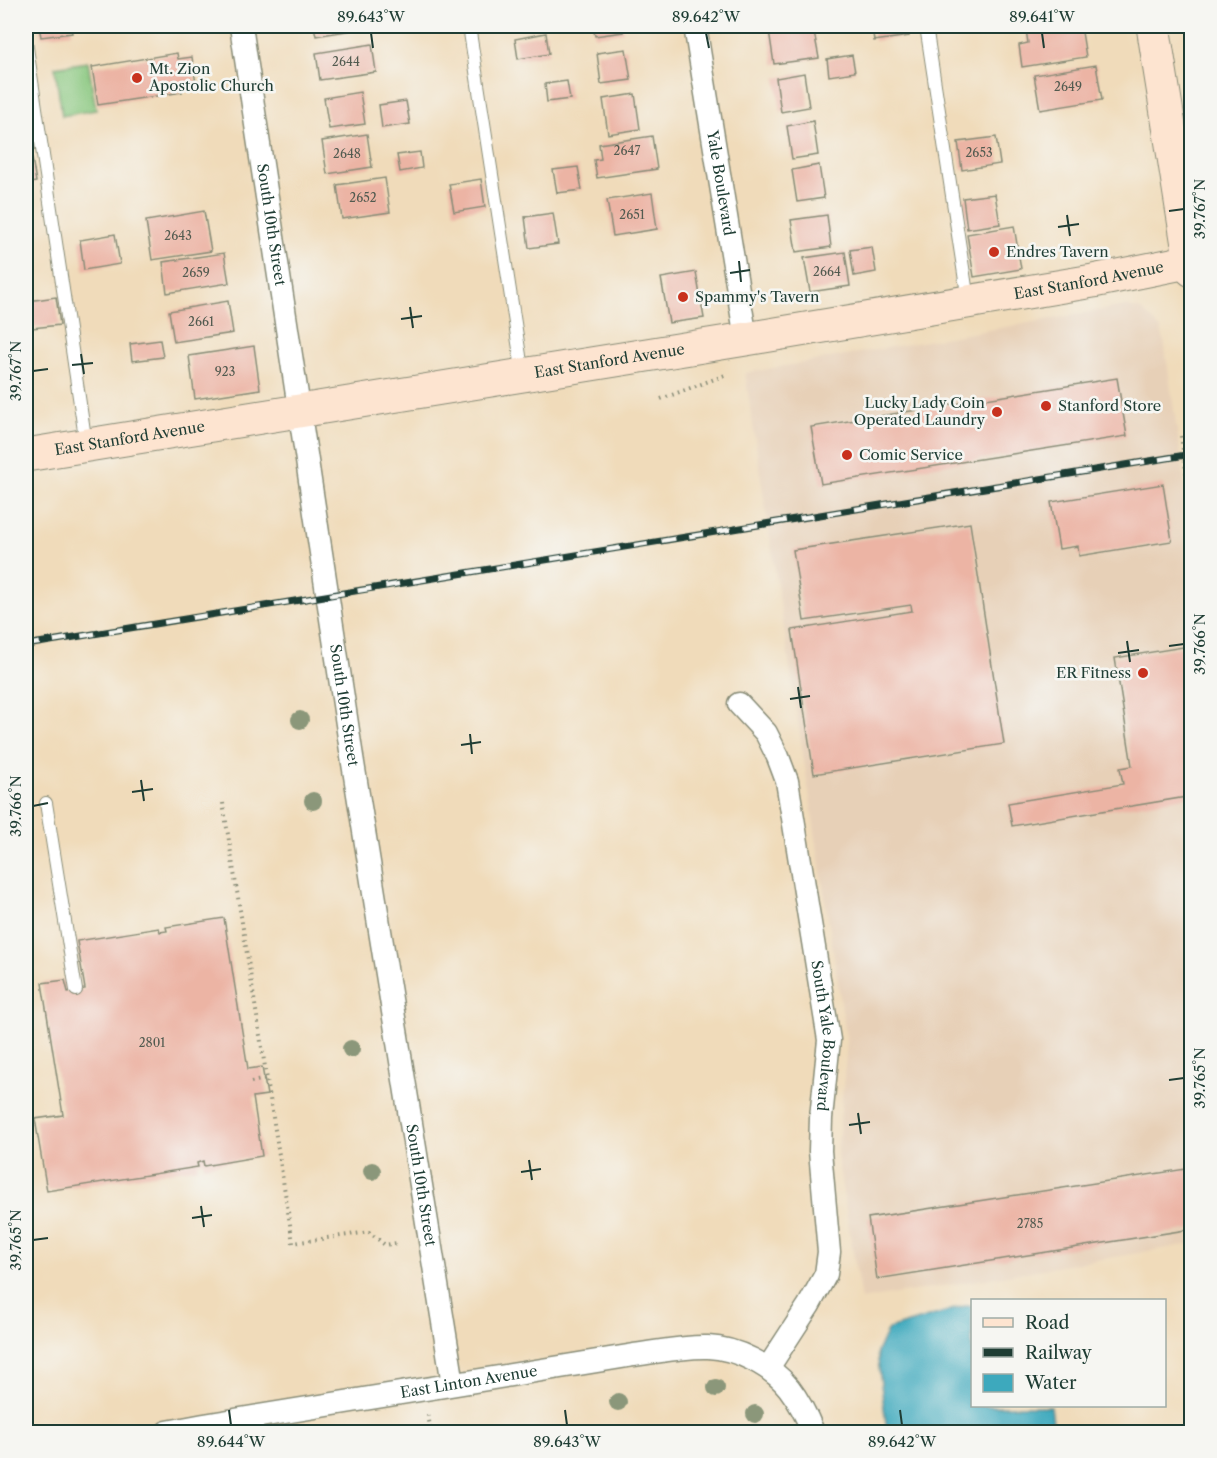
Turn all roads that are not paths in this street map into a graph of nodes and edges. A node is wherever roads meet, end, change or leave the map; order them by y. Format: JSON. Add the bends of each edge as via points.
{"nodes":[{"id":1,"x":241,"y":26,"type":"edge"},
{"id":2,"x":469,"y":26,"type":"edge"},
{"id":3,"x":695,"y":26,"type":"edge"},
{"id":4,"x":926,"y":26,"type":"edge"},
{"id":5,"x":1153,"y":26,"type":"edge"},
{"id":6,"x":26,"y":41,"type":"edge"},
{"id":7,"x":1191,"y":264,"type":"edge"},
{"id":8,"x":968,"y":302,"type":"junction"},
{"id":9,"x":742,"y":355,"type":"junction"},
{"id":10,"x":524,"y":376,"type":"junction"},
{"id":11,"x":300,"y":412,"type":"junction"},
{"id":12,"x":87,"y":445,"type":"junction"},
{"id":13,"x":26,"y":455,"type":"edge"},
{"id":14,"x":739,"y":704,"type":"dead end"},
{"id":15,"x":46,"y":803,"type":"dead end"},
{"id":16,"x":76,"y":990,"type":"dead end"},
{"id":17,"x":768,"y":1368,"type":"junction"},
{"id":18,"x":453,"y":1384,"type":"junction"},
{"id":19,"x":167,"y":1432,"type":"edge"},
{"id":20,"x":813,"y":1432,"type":"edge"}],
"edges":[{"from":1,"to":11,"type":"street","name":"South 10th Street"},
{"from":2,"to":10,"type":"lane"},
{"from":3,"to":9,"type":"street","name":"Yale Boulevard"},
{"from":4,"to":8,"type":"lane"},
{"from":5,"to":7,"type":"main road"},
{"from":6,"to":12,"type":"lane"},
{"from":7,"to":8,"type":"main road","name":"East Stanford Avenue"},
{"from":8,"to":9,"type":"main road","name":"East Stanford Avenue"},
{"from":9,"to":10,"type":"main road","name":"East Stanford Avenue"},
{"from":10,"to":11,"type":"main road","name":"East Stanford Avenue"},
{"from":11,"to":12,"type":"main road","name":"East Stanford Avenue"},
{"from":11,"to":18,"type":"street","name":"South 10th Street"},
{"from":12,"to":13,"type":"main road","name":"East Stanford Avenue"},
{"from":14,"to":17,"type":"street","name":"South Yale Boulevard","via":[[766,733],[787,781],[829,1040],[820,1151],[828,1232],[826,1274]]},
{"from":15,"to":16,"type":"lane"},
{"from":17,"to":18,"type":"street","name":"East Linton Avenue","via":[[734,1352],[690,1348]]},
{"from":17,"to":20,"type":"street","name":"East Linton Avenue","via":[[788,1386]]},
{"from":18,"to":19,"type":"street","name":"East Linton Avenue"}]}
